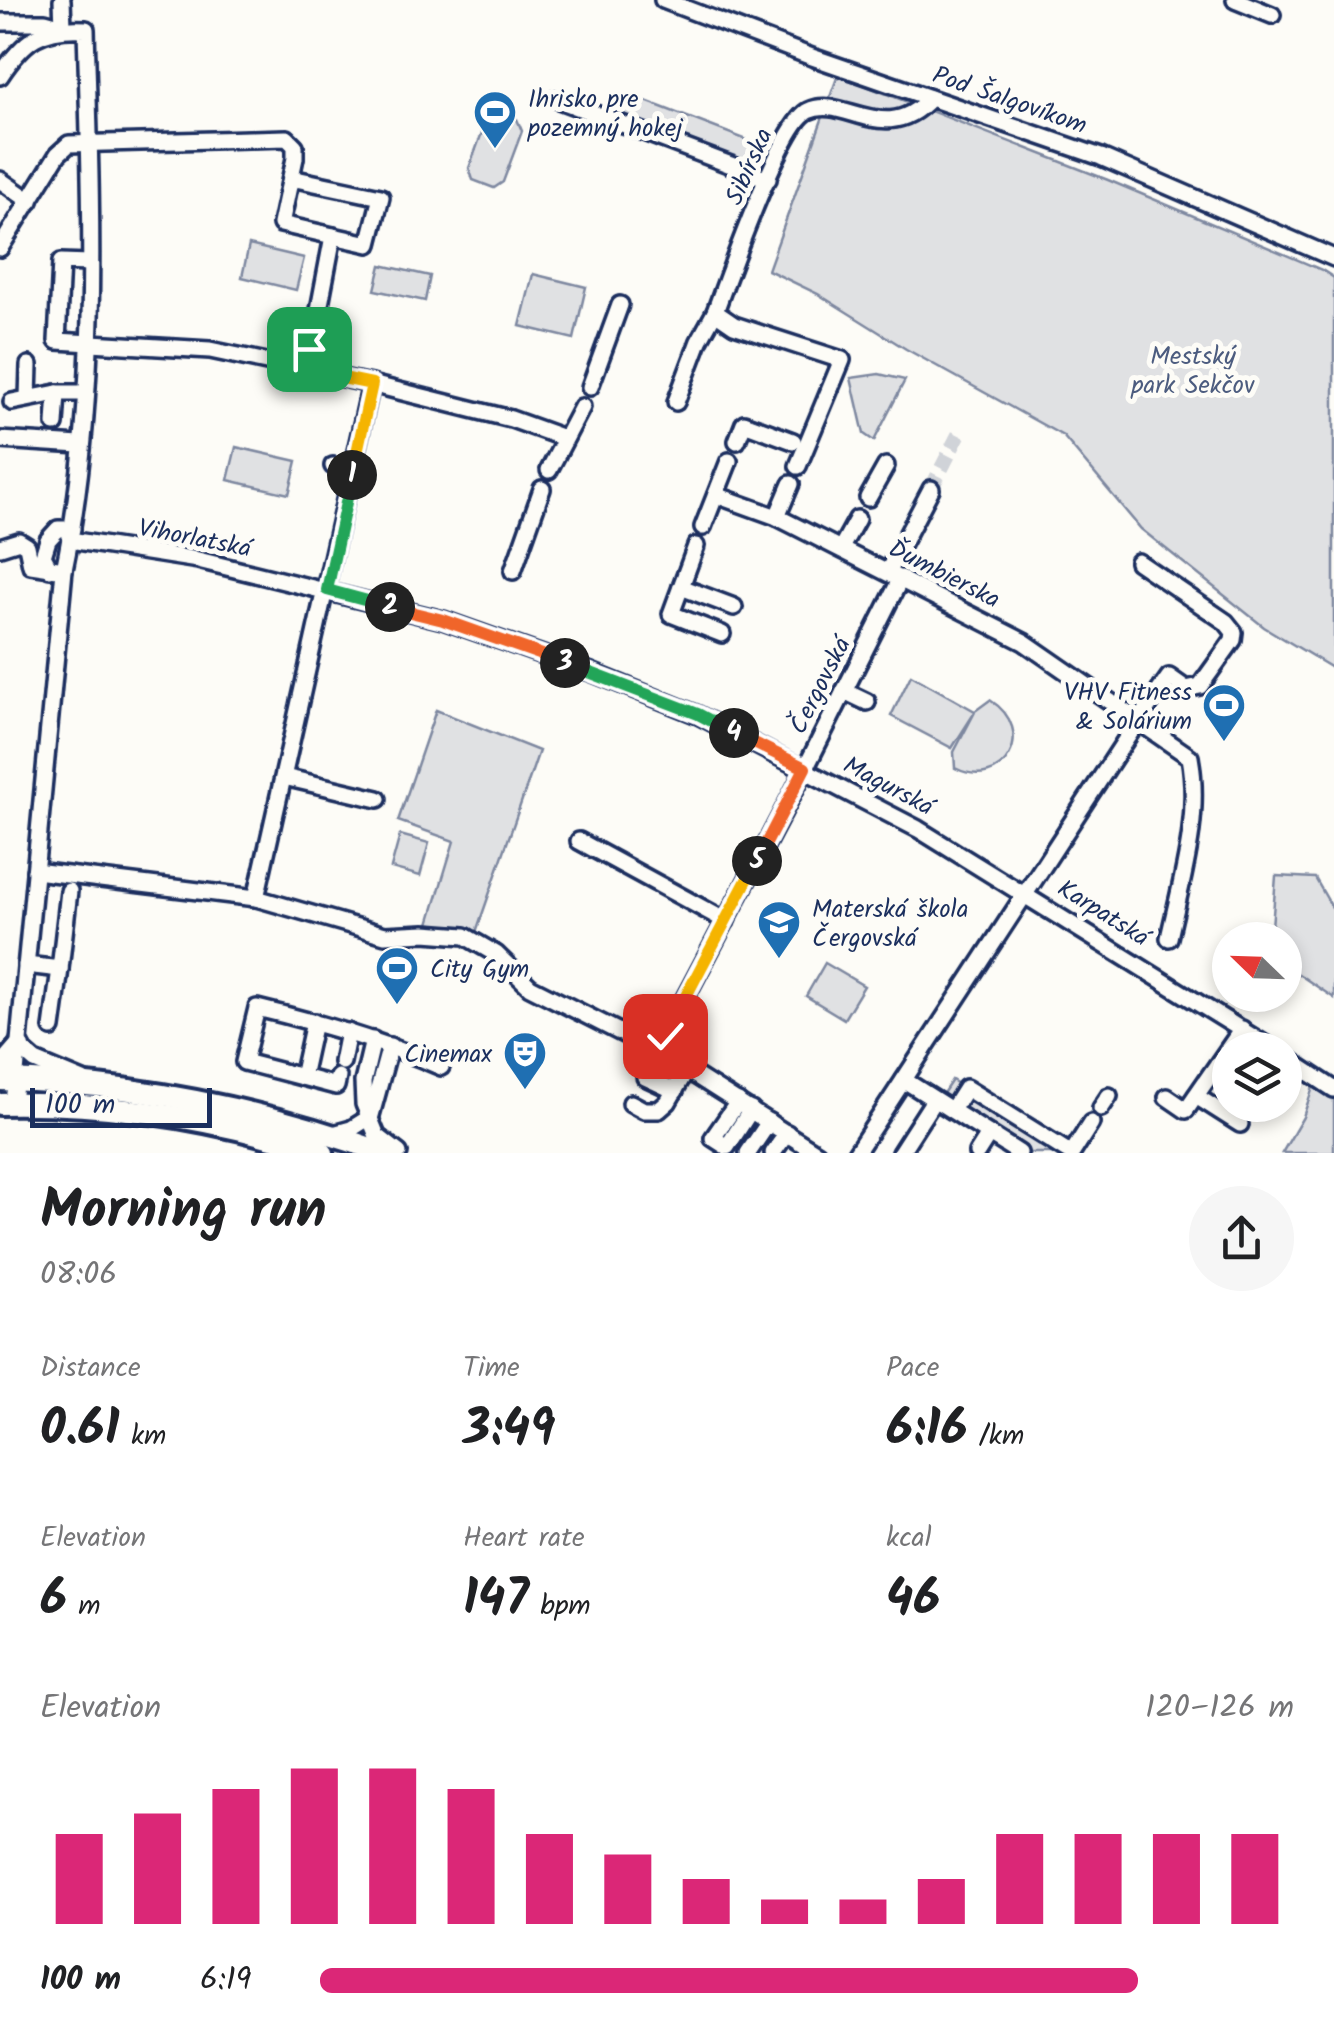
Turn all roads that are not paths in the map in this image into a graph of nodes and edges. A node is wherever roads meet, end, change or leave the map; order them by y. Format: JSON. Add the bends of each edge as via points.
{"nodes":[{"id":1,"x":62,"y":0,"type":"edge"},
{"id":2,"x":663,"y":0,"type":"edge"},
{"id":3,"x":1235,"y":0,"type":"edge"},
{"id":4,"x":1272,"y":15,"type":"dead end"},
{"id":5,"x":0,"y":22,"type":"edge"},
{"id":6,"x":63,"y":27,"type":"junction"},
{"id":7,"x":0,"y":76,"type":"edge"},
{"id":8,"x":930,"y":98,"type":"junction"},
{"id":9,"x":556,"y":99,"type":"dead end"},
{"id":10,"x":89,"y":142,"type":"junction"},
{"id":11,"x":291,"y":178,"type":"junction"},
{"id":12,"x":768,"y":179,"type":"junction"},
{"id":13,"x":0,"y":180,"type":"edge"},
{"id":14,"x":30,"y":201,"type":"junction"},
{"id":15,"x":333,"y":236,"type":"junction"},
{"id":16,"x":0,"y":248,"type":"edge"},
{"id":17,"x":1334,"y":258,"type":"edge"},
{"id":18,"x":90,"y":263,"type":"junction"},
{"id":19,"x":620,"y":305,"type":"dead end"},
{"id":20,"x":716,"y":312,"type":"junction"},
{"id":21,"x":318,"y":315,"type":"dead end"},
{"id":22,"x":313,"y":336,"type":"dead end"},
{"id":23,"x":90,"y":343,"type":"junction"},
{"id":24,"x":29,"y":365,"type":"dead end"},
{"id":25,"x":304,"y":370,"type":"junction"},
{"id":26,"x":372,"y":384,"type":"junction"},
{"id":27,"x":590,"y":388,"type":"dead end"},
{"id":28,"x":57,"y":393,"type":"junction"},
{"id":29,"x":85,"y":393,"type":"junction"},
{"id":30,"x":676,"y":400,"type":"dead end"},
{"id":31,"x":582,"y":407,"type":"dead end"},
{"id":32,"x":55,"y":424,"type":"dead end"},
{"id":33,"x":564,"y":438,"type":"junction"},
{"id":34,"x":1,"y":440,"type":"edge"},
{"id":35,"x":793,"y":440,"type":"dead end"},
{"id":36,"x":737,"y":441,"type":"dead end"},
{"id":37,"x":80,"y":446,"type":"junction"},
{"id":38,"x":0,"y":456,"type":"edge"},
{"id":39,"x":730,"y":461,"type":"dead end"},
{"id":40,"x":333,"y":466,"type":"dead end"},
{"id":41,"x":798,"y":466,"type":"dead end"},
{"id":42,"x":886,"y":466,"type":"dead end"},
{"id":43,"x":353,"y":470,"type":"junction"},
{"id":44,"x":550,"y":470,"type":"dead end"},
{"id":45,"x":791,"y":484,"type":"dead end"},
{"id":46,"x":542,"y":489,"type":"dead end"},
{"id":47,"x":931,"y":489,"type":"tunnel mouth"},
{"id":48,"x":716,"y":495,"type":"junction"},
{"id":49,"x":868,"y":498,"type":"dead end"},
{"id":50,"x":777,"y":517,"type":"junction"},
{"id":51,"x":857,"y":518,"type":"dead end"},
{"id":52,"x":703,"y":527,"type":"dead end"},
{"id":53,"x":71,"y":535,"type":"junction"},
{"id":54,"x":5,"y":544,"type":"edge"},
{"id":55,"x":696,"y":546,"type":"dead end"},
{"id":56,"x":841,"y":548,"type":"junction"},
{"id":57,"x":1138,"y":562,"type":"dead end"},
{"id":58,"x":56,"y":570,"type":"junction"},
{"id":59,"x":513,"y":571,"type":"dead end"},
{"id":60,"x":894,"y":575,"type":"junction"},
{"id":61,"x":681,"y":586,"type":"junction"},
{"id":62,"x":327,"y":590,"type":"junction"},
{"id":63,"x":734,"y":607,"type":"dead end"},
{"id":64,"x":722,"y":634,"type":"dead end"},
{"id":65,"x":844,"y":690,"type":"junction"},
{"id":66,"x":867,"y":702,"type":"dead end"},
{"id":67,"x":1138,"y":721,"type":"junction"},
{"id":68,"x":288,"y":758,"type":"junction"},
{"id":69,"x":306,"y":762,"type":"dead end"},
{"id":70,"x":805,"y":768,"type":"junction"},
{"id":71,"x":284,"y":777,"type":"junction"},
{"id":72,"x":378,"y":799,"type":"dead end"},
{"id":73,"x":579,"y":841,"type":"dead end"},
{"id":74,"x":34,"y":871,"type":"junction"},
{"id":75,"x":69,"y":891,"type":"dead end"},
{"id":76,"x":1026,"y":894,"type":"junction"},
{"id":77,"x":256,"y":898,"type":"junction"},
{"id":78,"x":726,"y":920,"type":"junction"},
{"id":79,"x":1169,"y":938,"type":"dead end"},
{"id":80,"x":26,"y":965,"type":"junction"},
{"id":81,"x":60,"y":968,"type":"junction"},
{"id":82,"x":314,"y":1022,"type":"junction"},
{"id":83,"x":52,"y":1028,"type":"dead end"},
{"id":84,"x":1242,"y":1029,"type":"junction"},
{"id":85,"x":348,"y":1032,"type":"junction"},
{"id":86,"x":1247,"y":1032,"type":"edge"},
{"id":87,"x":374,"y":1040,"type":"junction"},
{"id":88,"x":390,"y":1046,"type":"junction"},
{"id":89,"x":19,"y":1047,"type":"junction"},
{"id":90,"x":657,"y":1050,"type":"junction"},
{"id":91,"x":441,"y":1067,"type":"dead end"},
{"id":92,"x":1302,"y":1068,"type":"edge"},
{"id":93,"x":687,"y":1069,"type":"junction"},
{"id":94,"x":302,"y":1076,"type":"junction"},
{"id":95,"x":645,"y":1076,"type":"dead end"},
{"id":96,"x":5,"y":1077,"type":"edge"},
{"id":97,"x":904,"y":1080,"type":"junction"},
{"id":98,"x":91,"y":1085,"type":"junction"},
{"id":99,"x":1334,"y":1088,"type":"edge"},
{"id":100,"x":675,"y":1091,"type":"junction"},
{"id":101,"x":1196,"y":1096,"type":"junction"},
{"id":102,"x":1167,"y":1097,"type":"dead end"},
{"id":103,"x":934,"y":1100,"type":"junction"},
{"id":104,"x":631,"y":1103,"type":"dead end"},
{"id":105,"x":7,"y":1104,"type":"edge"},
{"id":106,"x":952,"y":1110,"type":"junction"},
{"id":107,"x":370,"y":1117,"type":"junction"},
{"id":108,"x":769,"y":1122,"type":"junction"},
{"id":109,"x":1091,"y":1123,"type":"dead end"},
{"id":110,"x":1240,"y":1124,"type":"dead end"},
{"id":111,"x":787,"y":1134,"type":"junction"},
{"id":112,"x":990,"y":1134,"type":"junction"},
{"id":113,"x":323,"y":1148,"type":"edge"},
{"id":114,"x":362,"y":1149,"type":"edge"},
{"id":115,"x":806,"y":1150,"type":"edge"},
{"id":116,"x":385,"y":1153,"type":"edge"},
{"id":117,"x":398,"y":1153,"type":"edge"},
{"id":118,"x":748,"y":1153,"type":"edge"},
{"id":119,"x":774,"y":1153,"type":"edge"},
{"id":120,"x":856,"y":1153,"type":"edge"},
{"id":121,"x":900,"y":1153,"type":"edge"},
{"id":122,"x":977,"y":1153,"type":"edge"},
{"id":123,"x":1018,"y":1153,"type":"edge"},
{"id":124,"x":1071,"y":1153,"type":"edge"}],
"edges":[{"from":1,"to":6,"type":"street"},
{"from":2,"to":8,"type":"street","name":"Pod Šalgovíkom"},
{"from":3,"to":4,"type":"street"},
{"from":5,"to":6,"type":"street"},
{"from":6,"to":7,"type":"street","via":[[36,35]]},
{"from":6,"to":10,"type":"street","via":[[86,28]]},
{"from":8,"to":12,"type":"street","name":"Sibírska","via":[[917,112],[890,120],[810,110],[797,118]]},
{"from":8,"to":17,"type":"street","name":"Pod Šalgovíkom","via":[[1101,158]]},
{"from":9,"to":12,"type":"street"},
{"from":10,"to":11,"type":"street","via":[[282,138],[292,141]]},
{"from":10,"to":14,"type":"street","via":[[69,144],[58,154]]},
{"from":10,"to":18,"type":"street"},
{"from":11,"to":15,"type":"street","via":[[281,224]]},
{"from":11,"to":15,"type":"street","via":[[381,197],[369,244]]},
{"from":12,"to":20,"type":"street","name":"Sibírska"},
{"from":13,"to":14,"type":"street"},
{"from":14,"to":16,"type":"street"},
{"from":15,"to":21,"type":"street"},
{"from":18,"to":23,"type":"street"},
{"from":18,"to":23,"type":"street","via":[[53,261],[57,341]]},
{"from":19,"to":27,"type":"street"},
{"from":20,"to":30,"type":"street","name":"Sibírska"},
{"from":20,"to":41,"type":"street","via":[[734,325],[842,360]]},
{"from":22,"to":25,"type":"street"},
{"from":23,"to":25,"type":"street","via":[[210,350]]},
{"from":23,"to":29,"type":"street"},
{"from":24,"to":28,"type":"street","via":[[20,400]]},
{"from":25,"to":26,"type":"street"},
{"from":26,"to":33,"type":"street"},
{"from":26,"to":43,"type":"street"},
{"from":28,"to":29,"type":"street"},
{"from":28,"to":32,"type":"street"},
{"from":29,"to":37,"type":"street"},
{"from":31,"to":33,"type":"street"},
{"from":33,"to":44,"type":"street"},
{"from":34,"to":37,"type":"street"},
{"from":34,"to":38,"type":"street"},
{"from":35,"to":36,"type":"street","via":[[744,423]]},
{"from":37,"to":53,"type":"street"},
{"from":39,"to":48,"type":"street"},
{"from":40,"to":43,"type":"street"},
{"from":42,"to":49,"type":"street"},
{"from":43,"to":62,"type":"street"},
{"from":45,"to":50,"type":"street"},
{"from":46,"to":59,"type":"street"},
{"from":47,"to":60,"type":"street","name":"Čergovská"},
{"from":48,"to":50,"type":"street","name":"Ďumbierska"},
{"from":48,"to":52,"type":"street"},
{"from":50,"to":56,"type":"street","name":"Ďumbierska"},
{"from":51,"to":56,"type":"street"},
{"from":53,"to":58,"type":"street"},
{"from":53,"to":58,"type":"street","via":[[58,530],[48,540],[43,556]]},
{"from":53,"to":62,"type":"street","name":"Vihorlatská"},
{"from":54,"to":58,"type":"street","via":[[19,541],[31,564]]},
{"from":55,"to":61,"type":"street"},
{"from":56,"to":60,"type":"street","name":"Ďumbierska"},
{"from":57,"to":67,"type":"street","via":[[1226,622],[1234,636],[1200,686],[1186,689],[1169,677]]},
{"from":58,"to":74,"type":"street"},
{"from":60,"to":65,"type":"street","name":"Čergovská"},
{"from":60,"to":67,"type":"street","name":"Ďumbierska","via":[[1024,642]]},
{"from":61,"to":63,"type":"street"},
{"from":61,"to":64,"type":"street","via":[[672,614]]},
{"from":62,"to":68,"type":"street"},
{"from":62,"to":70,"type":"street","name":"Magurská","via":[[443,620],[591,672],[698,714]]},
{"from":65,"to":66,"type":"street"},
{"from":65,"to":70,"type":"street","name":"Čergovská"},
{"from":67,"to":76,"type":"street"},
{"from":67,"to":79,"type":"street","name":"Ďumbierska","via":[[1190,757],[1195,785]]},
{"from":68,"to":69,"type":"street"},
{"from":68,"to":71,"type":"street"},
{"from":70,"to":76,"type":"street","name":"Magurská"},
{"from":70,"to":78,"type":"street","name":"Čergovská"},
{"from":71,"to":72,"type":"street"},
{"from":71,"to":77,"type":"street"},
{"from":73,"to":78,"type":"street"},
{"from":74,"to":77,"type":"street"},
{"from":74,"to":80,"type":"street"},
{"from":75,"to":81,"type":"street"},
{"from":76,"to":84,"type":"street","name":"Karpatská"},
{"from":76,"to":97,"type":"street","name":"Karpatská"},
{"from":77,"to":90,"type":"street","via":[[385,935],[465,936],[530,987]]},
{"from":78,"to":90,"type":"street","name":"Čergovská"},
{"from":80,"to":81,"type":"street"},
{"from":80,"to":89,"type":"street"},
{"from":81,"to":83,"type":"street"},
{"from":82,"to":85,"type":"street"},
{"from":82,"to":94,"type":"street"},
{"from":82,"to":94,"type":"street","via":[[257,1008],[244,1062]]},
{"from":84,"to":86,"type":"street","name":"Karpatská"},
{"from":84,"to":101,"type":"street"},
{"from":85,"to":87,"type":"street"},
{"from":85,"to":94,"type":"street","via":[[336,1086]]},
{"from":87,"to":88,"type":"street"},
{"from":87,"to":107,"type":"street","via":[[362,1094]]},
{"from":88,"to":91,"type":"street"},
{"from":88,"to":107,"type":"street"},
{"from":89,"to":96,"type":"main road"},
{"from":89,"to":98,"type":"street"},
{"from":90,"to":93,"type":"street"},
{"from":92,"to":99,"type":"street"},
{"from":93,"to":100,"type":"street"},
{"from":93,"to":108,"type":"street"},
{"from":95,"to":100,"type":"street"},
{"from":96,"to":98,"type":"main road"},
{"from":96,"to":105,"type":"street"},
{"from":97,"to":103,"type":"street"},
{"from":97,"to":120,"type":"street","name":"Karpatská"},
{"from":98,"to":113,"type":"main road","via":[[229,1106]]},
{"from":100,"to":104,"type":"street","via":[[659,1110]]},
{"from":101,"to":102,"type":"street","via":[[1186,1110]]},
{"from":101,"to":110,"type":"street"},
{"from":103,"to":106,"type":"street"},
{"from":103,"to":121,"type":"street"},
{"from":105,"to":113,"type":"main road","via":[[130,1110]]},
{"from":106,"to":112,"type":"street"},
{"from":106,"to":124,"type":"street","via":[[966,1088]]},
{"from":107,"to":113,"type":"street"},
{"from":107,"to":114,"type":"street"},
{"from":107,"to":117,"type":"street","via":[[377,1136]]},
{"from":108,"to":111,"type":"street"},
{"from":108,"to":118,"type":"street"},
{"from":109,"to":124,"type":"street"},
{"from":111,"to":115,"type":"street"},
{"from":111,"to":119,"type":"street"},
{"from":112,"to":122,"type":"street"},
{"from":112,"to":123,"type":"street"},
{"from":113,"to":114,"type":"main road"},
{"from":114,"to":116,"type":"main road"}]}
